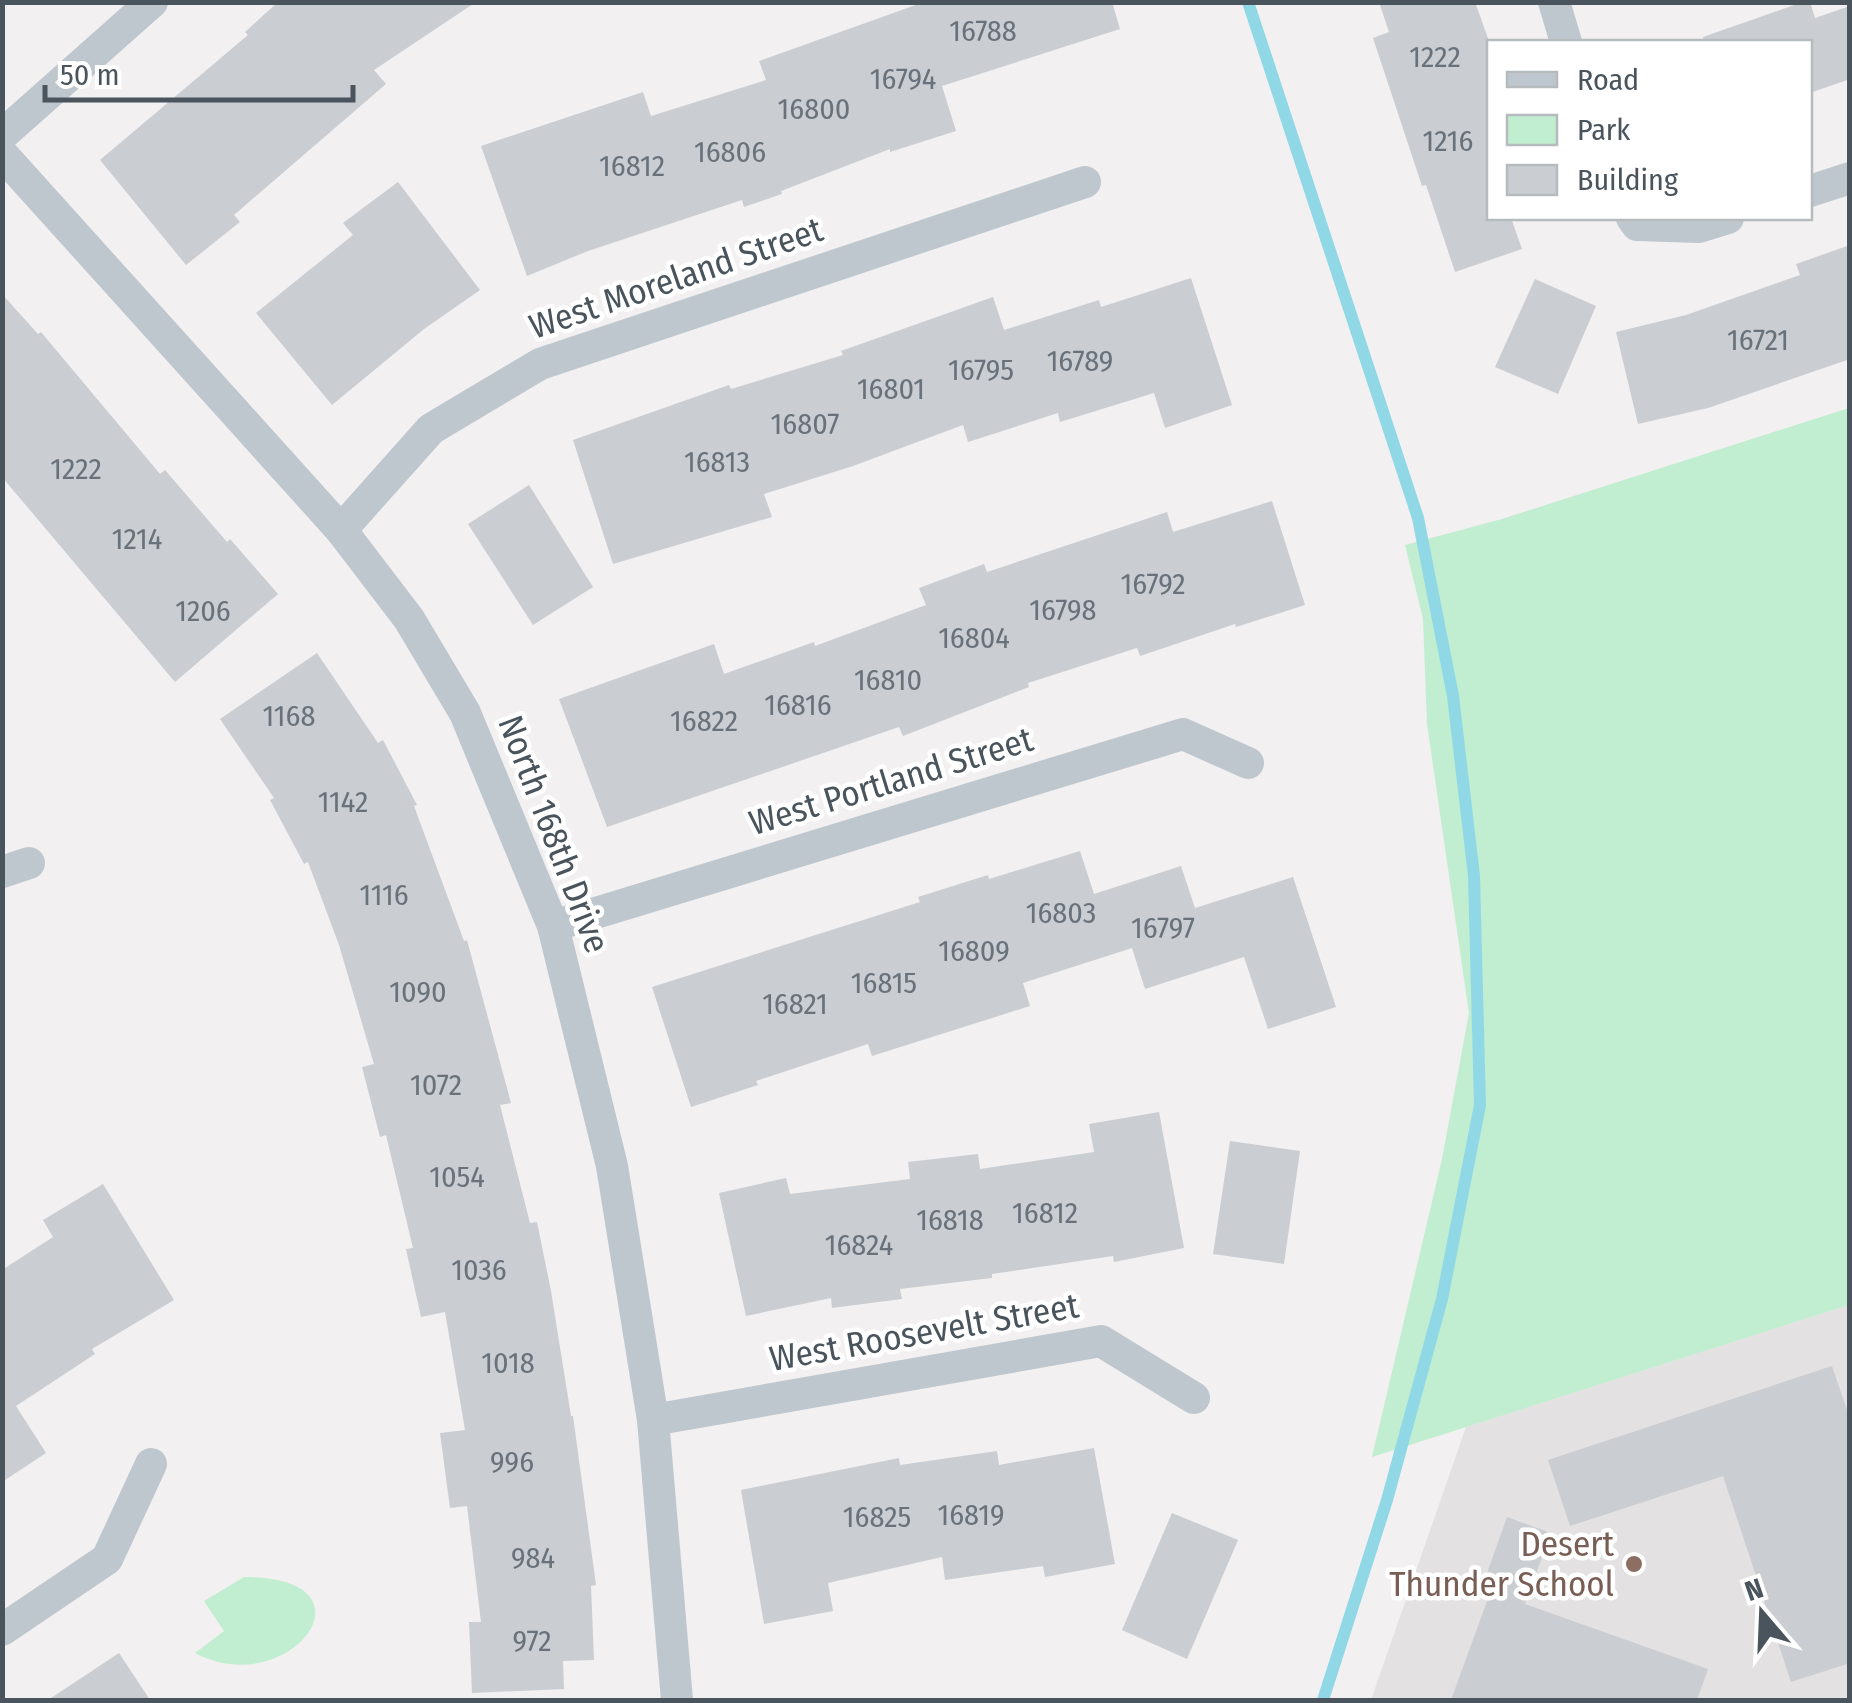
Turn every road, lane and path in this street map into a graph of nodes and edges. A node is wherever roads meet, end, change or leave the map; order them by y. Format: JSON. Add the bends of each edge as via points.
{"nodes":[{"id":1,"x":152,"y":2,"type":"edge"},
{"id":2,"x":1554,"y":2,"type":"edge"},
{"id":3,"x":1565,"y":40,"type":"edge"},
{"id":4,"x":2,"y":135,"type":"edge"},
{"id":5,"x":2,"y":154,"type":"edge"},
{"id":6,"x":1850,"y":178,"type":"edge"},
{"id":7,"x":1085,"y":182,"type":"dead end"},
{"id":8,"x":1812,"y":190,"type":"edge"},
{"id":9,"x":1722,"y":220,"type":"edge"},
{"id":10,"x":1634,"y":221,"type":"edge"},
{"id":11,"x":340,"y":530,"type":"junction"},
{"id":12,"x":1248,"y":764,"type":"dead end"},
{"id":13,"x":553,"y":926,"type":"junction"},
{"id":14,"x":1194,"y":1398,"type":"dead end"},
{"id":15,"x":653,"y":1420,"type":"junction"},
{"id":16,"x":151,"y":1464,"type":"dead end"},
{"id":17,"x":2,"y":1630,"type":"edge"},
{"id":18,"x":677,"y":1700,"type":"edge"}],
"edges":[{"from":1,"to":4,"type":"street"},
{"from":2,"to":3,"type":"street"},
{"from":5,"to":11,"type":"street","name":"North 168th Drive"},
{"from":6,"to":8,"type":"street"},
{"from":7,"to":11,"type":"street","name":"West Moreland Street","via":[[540,364],[431,429]]},
{"from":9,"to":10,"type":"street","via":[[1699,227]]},
{"from":11,"to":13,"type":"street","name":"North 168th Drive","via":[[409,619],[465,713]]},
{"from":12,"to":13,"type":"street","name":"West Portland Street","via":[[1183,734]]},
{"from":13,"to":15,"type":"street","name":"North 168th Drive","via":[[612,1166]]},
{"from":14,"to":15,"type":"street","name":"West Roosevelt Street","via":[[1101,1341]]},
{"from":15,"to":18,"type":"street","name":"North 168th Drive"},
{"from":16,"to":17,"type":"street","via":[[106,1559]]}]}
